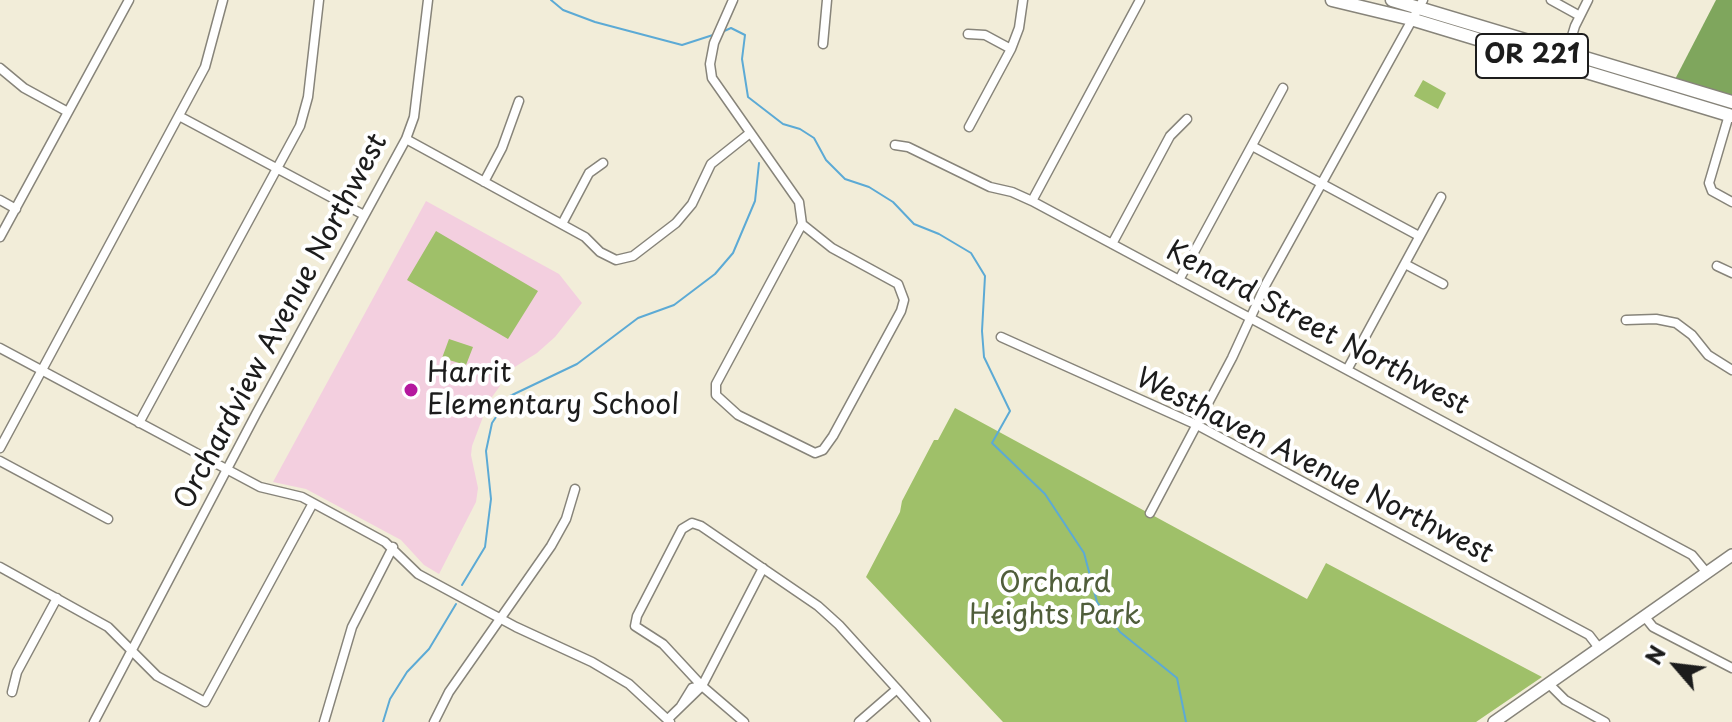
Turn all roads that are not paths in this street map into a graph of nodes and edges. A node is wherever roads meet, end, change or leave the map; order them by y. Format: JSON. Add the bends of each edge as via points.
{"nodes":[{"id":1,"x":129,"y":0,"type":"edge"},
{"id":2,"x":223,"y":0,"type":"edge"},
{"id":3,"x":319,"y":0,"type":"edge"},
{"id":4,"x":428,"y":0,"type":"edge"},
{"id":5,"x":733,"y":0,"type":"edge"},
{"id":6,"x":827,"y":0,"type":"edge"},
{"id":7,"x":1023,"y":0,"type":"edge"},
{"id":8,"x":1140,"y":0,"type":"edge"},
{"id":9,"x":1332,"y":0,"type":"edge"},
{"id":10,"x":1392,"y":0,"type":"edge"},
{"id":11,"x":1551,"y":0,"type":"edge"},
{"id":12,"x":1588,"y":0,"type":"edge"},
{"id":13,"x":1421,"y":3,"type":"edge"},
{"id":14,"x":1580,"y":16,"type":"junction"},
{"id":15,"x":1411,"y":19,"type":"junction"},
{"id":16,"x":968,"y":34,"type":"dead end"},
{"id":17,"x":823,"y":44,"type":"dead end"},
{"id":18,"x":1011,"y":49,"type":"junction"},
{"id":19,"x":1567,"y":52,"type":"junction"},
{"id":20,"x":0,"y":68,"type":"edge"},
{"id":21,"x":1605,"y":78,"type":"junction"},
{"id":22,"x":1678,"y":86,"type":"junction"},
{"id":23,"x":1283,"y":88,"type":"dead end"},
{"id":24,"x":519,"y":101,"type":"dead end"},
{"id":25,"x":1731,"y":111,"type":"edge"},
{"id":26,"x":68,"y":112,"type":"junction"},
{"id":27,"x":179,"y":116,"type":"junction"},
{"id":28,"x":1187,"y":119,"type":"dead end"},
{"id":29,"x":969,"y":127,"type":"dead end"},
{"id":30,"x":750,"y":133,"type":"junction"},
{"id":31,"x":406,"y":139,"type":"junction"},
{"id":32,"x":895,"y":145,"type":"dead end"},
{"id":33,"x":1252,"y":146,"type":"junction"},
{"id":34,"x":603,"y":163,"type":"dead end"},
{"id":35,"x":277,"y":168,"type":"junction"},
{"id":36,"x":484,"y":182,"type":"junction"},
{"id":37,"x":1321,"y":183,"type":"junction"},
{"id":38,"x":1441,"y":197,"type":"dead end"},
{"id":39,"x":0,"y":200,"type":"edge"},
{"id":40,"x":1032,"y":201,"type":"junction"},
{"id":41,"x":1732,"y":202,"type":"edge"},
{"id":42,"x":16,"y":209,"type":"junction"},
{"id":43,"x":364,"y":215,"type":"junction"},
{"id":44,"x":562,"y":224,"type":"junction"},
{"id":45,"x":802,"y":224,"type":"junction"},
{"id":46,"x":1419,"y":236,"type":"junction"},
{"id":47,"x":0,"y":237,"type":"edge"},
{"id":48,"x":1112,"y":244,"type":"junction"},
{"id":49,"x":1405,"y":264,"type":"junction"},
{"id":50,"x":1717,"y":266,"type":"dead end"},
{"id":51,"x":1732,"y":273,"type":"edge"},
{"id":52,"x":1179,"y":280,"type":"junction"},
{"id":53,"x":1443,"y":284,"type":"dead end"},
{"id":54,"x":1251,"y":319,"type":"junction"},
{"id":55,"x":1626,"y":320,"type":"dead end"},
{"id":56,"x":1001,"y":337,"type":"dead end"},
{"id":57,"x":0,"y":348,"type":"edge"},
{"id":58,"x":1347,"y":370,"type":"junction"},
{"id":59,"x":1732,"y":370,"type":"edge"},
{"id":60,"x":41,"y":371,"type":"junction"},
{"id":61,"x":139,"y":423,"type":"junction"},
{"id":62,"x":1197,"y":425,"type":"junction"},
{"id":63,"x":0,"y":448,"type":"edge"},
{"id":64,"x":0,"y":461,"type":"edge"},
{"id":65,"x":228,"y":470,"type":"junction"},
{"id":66,"x":575,"y":489,"type":"dead end"},
{"id":67,"x":313,"y":503,"type":"junction"},
{"id":68,"x":1150,"y":513,"type":"dead end"},
{"id":69,"x":108,"y":519,"type":"dead end"},
{"id":70,"x":393,"y":547,"type":"junction"},
{"id":71,"x":1732,"y":555,"type":"edge"},
{"id":72,"x":0,"y":567,"type":"edge"},
{"id":73,"x":763,"y":568,"type":"junction"},
{"id":74,"x":1707,"y":573,"type":"junction"},
{"id":75,"x":57,"y":598,"type":"junction"},
{"id":76,"x":1645,"y":617,"type":"junction"},
{"id":77,"x":501,"y":619,"type":"junction"},
{"id":78,"x":1599,"y":648,"type":"junction"},
{"id":79,"x":130,"y":650,"type":"junction"},
{"id":80,"x":1732,"y":668,"type":"edge"},
{"id":81,"x":1549,"y":684,"type":"junction"},
{"id":82,"x":702,"y":686,"type":"junction"},
{"id":83,"x":897,"y":689,"type":"junction"},
{"id":84,"x":12,"y":692,"type":"dead end"},
{"id":85,"x":669,"y":720,"type":"edge"},
{"id":86,"x":94,"y":722,"type":"edge"},
{"id":87,"x":324,"y":722,"type":"edge"},
{"id":88,"x":434,"y":722,"type":"edge"},
{"id":89,"x":744,"y":722,"type":"edge"},
{"id":90,"x":859,"y":722,"type":"edge"},
{"id":91,"x":926,"y":722,"type":"edge"},
{"id":92,"x":1494,"y":722,"type":"edge"},
{"id":93,"x":1605,"y":722,"type":"edge"}],
"edges":[{"from":1,"to":26,"type":"street"},
{"from":2,"to":27,"type":"street","via":[[205,67]]},
{"from":3,"to":35,"type":"street","via":[[306,110]]},
{"from":4,"to":31,"type":"street","name":"Orchardview Avenue Northwest","via":[[414,117]]},
{"from":5,"to":30,"type":"street","via":[[710,64],[712,78]]},
{"from":6,"to":17,"type":"street"},
{"from":7,"to":18,"type":"street"},
{"from":8,"to":40,"type":"street"},
{"from":9,"to":15,"type":"main road","number":"OR 221"},
{"from":10,"to":13,"type":"main road","number":"OR 221"},
{"from":11,"to":14,"type":"street"},
{"from":12,"to":14,"type":"street"},
{"from":13,"to":15,"type":"street"},
{"from":13,"to":19,"type":"main road","number":"OR 221"},
{"from":14,"to":19,"type":"street"},
{"from":15,"to":21,"type":"main road","number":"OR 221"},
{"from":15,"to":37,"type":"street"},
{"from":16,"to":18,"type":"street","via":[[985,35]]},
{"from":18,"to":29,"type":"street"},
{"from":19,"to":22,"type":"main road","number":"OR 221"},
{"from":20,"to":26,"type":"street"},
{"from":21,"to":22,"type":"main road","via":[[1611,73]]},
{"from":21,"to":25,"type":"main road","number":"OR 221"},
{"from":22,"to":25,"type":"main road","number":"OR 221"},
{"from":23,"to":33,"type":"street"},
{"from":24,"to":36,"type":"street"},
{"from":25,"to":41,"type":"street","via":[[1709,183],[1712,191]]},
{"from":26,"to":42,"type":"street"},
{"from":27,"to":35,"type":"street"},
{"from":27,"to":60,"type":"street"},
{"from":28,"to":48,"type":"street","via":[[1170,136]]},
{"from":30,"to":44,"type":"street","via":[[711,164],[685,214],[633,256],[609,258]]},
{"from":30,"to":45,"type":"street","via":[[799,202]]},
{"from":31,"to":36,"type":"street"},
{"from":31,"to":43,"type":"street","name":"Orchardview Avenue Northwest"},
{"from":32,"to":40,"type":"street","name":"Kenard Street Northwest"},
{"from":33,"to":37,"type":"street"},
{"from":33,"to":52,"type":"street"},
{"from":34,"to":44,"type":"street","via":[[589,173]]},
{"from":35,"to":43,"type":"street"},
{"from":35,"to":61,"type":"street"},
{"from":36,"to":44,"type":"street"},
{"from":37,"to":46,"type":"street"},
{"from":37,"to":54,"type":"street"},
{"from":38,"to":46,"type":"street"},
{"from":39,"to":42,"type":"street"},
{"from":40,"to":48,"type":"street","name":"Kenard Street Northwest"},
{"from":42,"to":47,"type":"street"},
{"from":43,"to":65,"type":"street","name":"Orchardview Avenue Northwest"},
{"from":45,"to":45,"type":"street","via":[[832,248],[898,284],[904,300],[833,436],[815,453],[738,415],[716,395],[716,384]]},
{"from":46,"to":49,"type":"street"},
{"from":48,"to":52,"type":"street","name":"Kenard Street Northwest"},
{"from":49,"to":53,"type":"street"},
{"from":49,"to":58,"type":"street"},
{"from":50,"to":51,"type":"street"},
{"from":52,"to":54,"type":"street","name":"Kenard Street Northwest"},
{"from":54,"to":58,"type":"street","name":"Kenard Street Northwest"},
{"from":54,"to":62,"type":"street"},
{"from":55,"to":59,"type":"street","via":[[1676,323]]},
{"from":56,"to":62,"type":"street","name":"Westhaven Avenue Northwest"},
{"from":57,"to":60,"type":"street"},
{"from":58,"to":74,"type":"street","name":"Kenard Street Northwest","via":[[1692,555]]},
{"from":60,"to":61,"type":"street"},
{"from":60,"to":63,"type":"street"},
{"from":61,"to":65,"type":"street"},
{"from":62,"to":68,"type":"street"},
{"from":62,"to":78,"type":"street","name":"Westhaven Avenue Northwest","via":[[1589,635]]},
{"from":64,"to":69,"type":"street"},
{"from":65,"to":67,"type":"street","via":[[260,487]]},
{"from":65,"to":79,"type":"street","name":"Orchardview Avenue Northwest"},
{"from":66,"to":77,"type":"street","via":[[551,546]]},
{"from":67,"to":70,"type":"street"},
{"from":67,"to":79,"type":"street","via":[[205,702],[157,676]]},
{"from":70,"to":77,"type":"street","via":[[418,574]]},
{"from":70,"to":87,"type":"street","via":[[352,627]]},
{"from":71,"to":74,"type":"main road"},
{"from":72,"to":75,"type":"street"},
{"from":73,"to":82,"type":"street"},
{"from":73,"to":82,"type":"street","via":[[692,523],[682,529],[637,616],[635,626],[663,644]]},
{"from":73,"to":83,"type":"street","via":[[818,606]]},
{"from":74,"to":76,"type":"main road"},
{"from":75,"to":79,"type":"street","via":[[108,627]]},
{"from":75,"to":84,"type":"street","via":[[17,672]]},
{"from":76,"to":78,"type":"main road"},
{"from":76,"to":80,"type":"street","via":[[1653,627]]},
{"from":77,"to":85,"type":"street","via":[[608,671]]},
{"from":77,"to":88,"type":"street"},
{"from":78,"to":81,"type":"main road"},
{"from":79,"to":86,"type":"street","name":"Orchardview Avenue Northwest"},
{"from":81,"to":92,"type":"main road"},
{"from":81,"to":93,"type":"street","via":[[1565,700]]},
{"from":82,"to":85,"type":"street"},
{"from":82,"to":89,"type":"street"},
{"from":83,"to":90,"type":"street"},
{"from":83,"to":91,"type":"street"}]}
